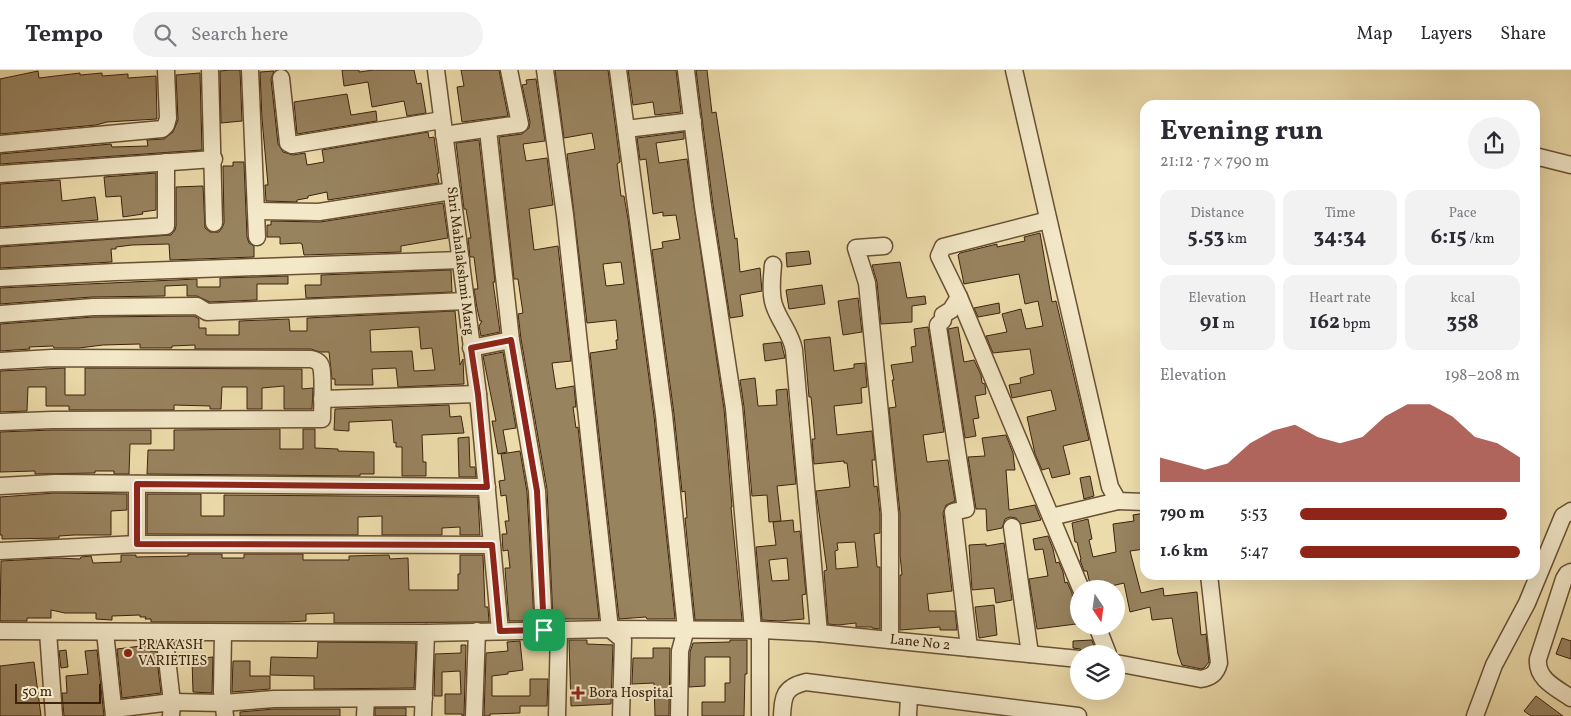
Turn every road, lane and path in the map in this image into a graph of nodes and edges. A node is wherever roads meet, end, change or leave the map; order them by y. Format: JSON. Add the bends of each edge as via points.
{"nodes":[{"id":1,"x":166,"y":70,"type":"edge"},
{"id":2,"x":210,"y":70,"type":"edge"},
{"id":3,"x":250,"y":70,"type":"edge"},
{"id":4,"x":436,"y":70,"type":"edge"},
{"id":5,"x":509,"y":70,"type":"edge"},
{"id":6,"x":545,"y":70,"type":"edge"},
{"id":7,"x":618,"y":70,"type":"edge"},
{"id":8,"x":686,"y":70,"type":"edge"},
{"id":9,"x":1014,"y":70,"type":"edge"},
{"id":10,"x":281,"y":78,"type":"dead end"},
{"id":11,"x":693,"y":121,"type":"junction"},
{"id":12,"x":443,"y":128,"type":"junction"},
{"id":13,"x":626,"y":129,"type":"junction"},
{"id":14,"x":488,"y":130,"type":"junction"},
{"id":15,"x":0,"y":144,"type":"edge"},
{"id":16,"x":1540,"y":157,"type":"edge"},
{"id":17,"x":214,"y":160,"type":"junction"},
{"id":18,"x":166,"y":162,"type":"junction"},
{"id":19,"x":1571,"y":165,"type":"edge"},
{"id":20,"x":0,"y":174,"type":"edge"},
{"id":21,"x":452,"y":191,"type":"junction"},
{"id":22,"x":257,"y":211,"type":"junction"},
{"id":23,"x":1048,"y":220,"type":"junction"},
{"id":24,"x":214,"y":224,"type":"dead end"},
{"id":25,"x":0,"y":237,"type":"edge"},
{"id":26,"x":257,"y":237,"type":"dead end"},
{"id":27,"x":884,"y":246,"type":"dead end"},
{"id":28,"x":460,"y":260,"type":"junction"},
{"id":29,"x":773,"y":265,"type":"dead end"},
{"id":30,"x":0,"y":278,"type":"edge"},
{"id":31,"x":958,"y":297,"type":"junction"},
{"id":32,"x":466,"y":301,"type":"junction"},
{"id":33,"x":0,"y":314,"type":"edge"},
{"id":34,"x":511,"y":340,"type":"junction"},
{"id":35,"x":471,"y":348,"type":"junction"},
{"id":36,"x":0,"y":361,"type":"edge"},
{"id":37,"x":478,"y":394,"type":"junction"},
{"id":38,"x":322,"y":399,"type":"junction"},
{"id":39,"x":0,"y":422,"type":"edge"},
{"id":40,"x":137,"y":484,"type":"junction"},
{"id":41,"x":0,"y":486,"type":"edge"},
{"id":42,"x":487,"y":487,"type":"junction"},
{"id":43,"x":1118,"y":501,"type":"junction"},
{"id":44,"x":1140,"y":502,"type":"edge"},
{"id":45,"x":1571,"y":511,"type":"edge"},
{"id":46,"x":1051,"y":517,"type":"junction"},
{"id":47,"x":1012,"y":527,"type":"dead end"},
{"id":48,"x":137,"y":544,"type":"junction"},
{"id":49,"x":492,"y":545,"type":"junction"},
{"id":50,"x":0,"y":551,"type":"edge"},
{"id":51,"x":1540,"y":572,"type":"edge"},
{"id":52,"x":1571,"y":572,"type":"edge"},
{"id":53,"x":1077,"y":580,"type":"edge"},
{"id":54,"x":1210,"y":580,"type":"edge"},
{"id":55,"x":1537,"y":580,"type":"edge"},
{"id":56,"x":610,"y":629,"type":"junction"},
{"id":57,"x":686,"y":629,"type":"junction"},
{"id":58,"x":551,"y":630,"type":"junction"},
{"id":59,"x":756,"y":630,"type":"junction"},
{"id":60,"x":0,"y":631,"type":"edge"},
{"id":61,"x":476,"y":631,"type":"junction"},
{"id":62,"x":500,"y":631,"type":"junction"},
{"id":63,"x":48,"y":632,"type":"junction"},
{"id":64,"x":105,"y":632,"type":"junction"},
{"id":65,"x":223,"y":632,"type":"junction"},
{"id":66,"x":164,"y":633,"type":"junction"},
{"id":67,"x":426,"y":633,"type":"junction"},
{"id":68,"x":819,"y":633,"type":"junction"},
{"id":69,"x":890,"y":640,"type":"junction"},
{"id":70,"x":969,"y":648,"type":"junction"},
{"id":71,"x":1030,"y":654,"type":"junction"},
{"id":72,"x":1070,"y":658,"type":"edge"},
{"id":73,"x":1125,"y":665,"type":"edge"},
{"id":74,"x":909,"y":696,"type":"junction"},
{"id":75,"x":424,"y":698,"type":"junction"},
{"id":76,"x":1571,"y":698,"type":"edge"},
{"id":77,"x":366,"y":699,"type":"junction"},
{"id":78,"x":172,"y":709,"type":"edge"},
{"id":79,"x":224,"y":710,"type":"edge"},
{"id":80,"x":114,"y":713,"type":"edge"},
{"id":81,"x":54,"y":716,"type":"edge"},
{"id":82,"x":365,"y":716,"type":"edge"},
{"id":83,"x":423,"y":716,"type":"edge"},
{"id":84,"x":474,"y":716,"type":"edge"},
{"id":85,"x":557,"y":716,"type":"edge"},
{"id":86,"x":621,"y":716,"type":"edge"},
{"id":87,"x":679,"y":716,"type":"edge"},
{"id":88,"x":760,"y":716,"type":"edge"},
{"id":89,"x":782,"y":716,"type":"edge"},
{"id":90,"x":908,"y":716,"type":"edge"},
{"id":91,"x":1077,"y":716,"type":"edge"},
{"id":92,"x":1475,"y":716,"type":"edge"}],
"edges":[{"from":1,"to":15,"type":"street","via":[[168,118],[162,129]]},
{"from":2,"to":17,"type":"street"},
{"from":3,"to":22,"type":"street"},
{"from":4,"to":12,"type":"street","name":"Shri Mahalakshmi Marg"},
{"from":5,"to":14,"type":"street","via":[[520,124]]},
{"from":6,"to":56,"type":"street","via":[[566,216]]},
{"from":7,"to":13,"type":"street"},
{"from":8,"to":11,"type":"street"},
{"from":9,"to":23,"type":"street"},
{"from":10,"to":12,"type":"street","via":[[288,143],[292,145]]},
{"from":11,"to":13,"type":"street"},
{"from":11,"to":59,"type":"street","via":[[734,408]]},
{"from":12,"to":14,"type":"street"},
{"from":12,"to":21,"type":"street","name":"Shri Mahalakshmi Marg"},
{"from":13,"to":57,"type":"street","via":[[664,415]]},
{"from":14,"to":34,"type":"street"},
{"from":16,"to":19,"type":"street"},
{"from":17,"to":18,"type":"street"},
{"from":17,"to":24,"type":"street"},
{"from":18,"to":20,"type":"street"},
{"from":18,"to":25,"type":"street","via":[[166,226]]},
{"from":21,"to":22,"type":"street","via":[[319,212]]},
{"from":21,"to":28,"type":"street","name":"Shri Mahalakshmi Marg"},
{"from":22,"to":26,"type":"street"},
{"from":23,"to":31,"type":"street","via":[[943,247],[940,261]]},
{"from":23,"to":43,"type":"street","via":[[1110,487]]},
{"from":27,"to":69,"type":"street","via":[[856,248],[867,284],[890,514]]},
{"from":28,"to":30,"type":"street"},
{"from":28,"to":32,"type":"street","name":"Shri Mahalakshmi Marg"},
{"from":29,"to":68,"type":"street","via":[[774,306],[794,350]]},
{"from":31,"to":46,"type":"street"},
{"from":31,"to":70,"type":"street","via":[[938,325],[966,509],[953,512]]},
{"from":32,"to":33,"type":"street","via":[[207,312],[197,306],[93,307]]},
{"from":32,"to":35,"type":"street","name":"Shri Mahalakshmi Marg"},
{"from":34,"to":35,"type":"street"},
{"from":34,"to":58,"type":"street","via":[[537,491]]},
{"from":35,"to":37,"type":"street","name":"Shri Mahalakshmi Marg"},
{"from":36,"to":38,"type":"street","via":[[52,358],[311,359],[321,366]]},
{"from":37,"to":38,"type":"street"},
{"from":37,"to":42,"type":"street","name":"Shri Mahalakshmi Marg"},
{"from":38,"to":39,"type":"street","via":[[322,419]]},
{"from":40,"to":41,"type":"street"},
{"from":40,"to":42,"type":"street"},
{"from":40,"to":48,"type":"street"},
{"from":42,"to":49,"type":"street","name":"Shri Mahalakshmi Marg"},
{"from":43,"to":44,"type":"street"},
{"from":43,"to":46,"type":"street"},
{"from":45,"to":51,"type":"street","via":[[1563,516]]},
{"from":46,"to":53,"type":"street"},
{"from":47,"to":71,"type":"street"},
{"from":48,"to":49,"type":"street"},
{"from":48,"to":50,"type":"street"},
{"from":49,"to":62,"type":"street","name":"Shri Mahalakshmi Marg"},
{"from":52,"to":76,"type":"street","via":[[1564,579],[1537,666],[1543,678]]},
{"from":54,"to":73,"type":"street","via":[[1219,663],[1213,675],[1201,680]]},
{"from":55,"to":92,"type":"street","via":[[1494,665]]},
{"from":56,"to":57,"type":"street","name":"Lane No 2"},
{"from":56,"to":58,"type":"street","name":"Lane No 2"},
{"from":56,"to":86,"type":"street","via":[[623,640]]},
{"from":57,"to":59,"type":"street","name":"Lane No 2"},
{"from":57,"to":87,"type":"street","via":[[680,652]]},
{"from":58,"to":62,"type":"street","name":"Lane No 2"},
{"from":58,"to":85,"type":"street"},
{"from":59,"to":68,"type":"street","name":"Lane No 2"},
{"from":59,"to":88,"type":"street"},
{"from":60,"to":63,"type":"street","name":"Lane No 2"},
{"from":61,"to":62,"type":"street","name":"Lane No 2"},
{"from":61,"to":67,"type":"street","name":"Lane No 2"},
{"from":61,"to":84,"type":"street"},
{"from":63,"to":64,"type":"street","name":"Lane No 2"},
{"from":63,"to":81,"type":"street"},
{"from":64,"to":66,"type":"street","name":"Lane No 2"},
{"from":64,"to":80,"type":"street"},
{"from":65,"to":66,"type":"street","name":"Lane No 2"},
{"from":65,"to":67,"type":"street","name":"Lane No 2"},
{"from":65,"to":79,"type":"street"},
{"from":66,"to":78,"type":"street"},
{"from":67,"to":75,"type":"street"},
{"from":68,"to":69,"type":"street","name":"Lane No 2"},
{"from":69,"to":70,"type":"street","name":"Lane No 2"},
{"from":70,"to":71,"type":"street","name":"Lane No 2"},
{"from":71,"to":72,"type":"street","name":"Lane No 2"},
{"from":74,"to":89,"type":"street","via":[[806,682],[785,694]]},
{"from":74,"to":90,"type":"street"},
{"from":74,"to":91,"type":"street"},
{"from":75,"to":77,"type":"street"},
{"from":75,"to":83,"type":"street"},
{"from":77,"to":79,"type":"street","via":[[274,699]]},
{"from":77,"to":82,"type":"street"},
{"from":78,"to":79,"type":"street"},
{"from":78,"to":80,"type":"street"}]}
